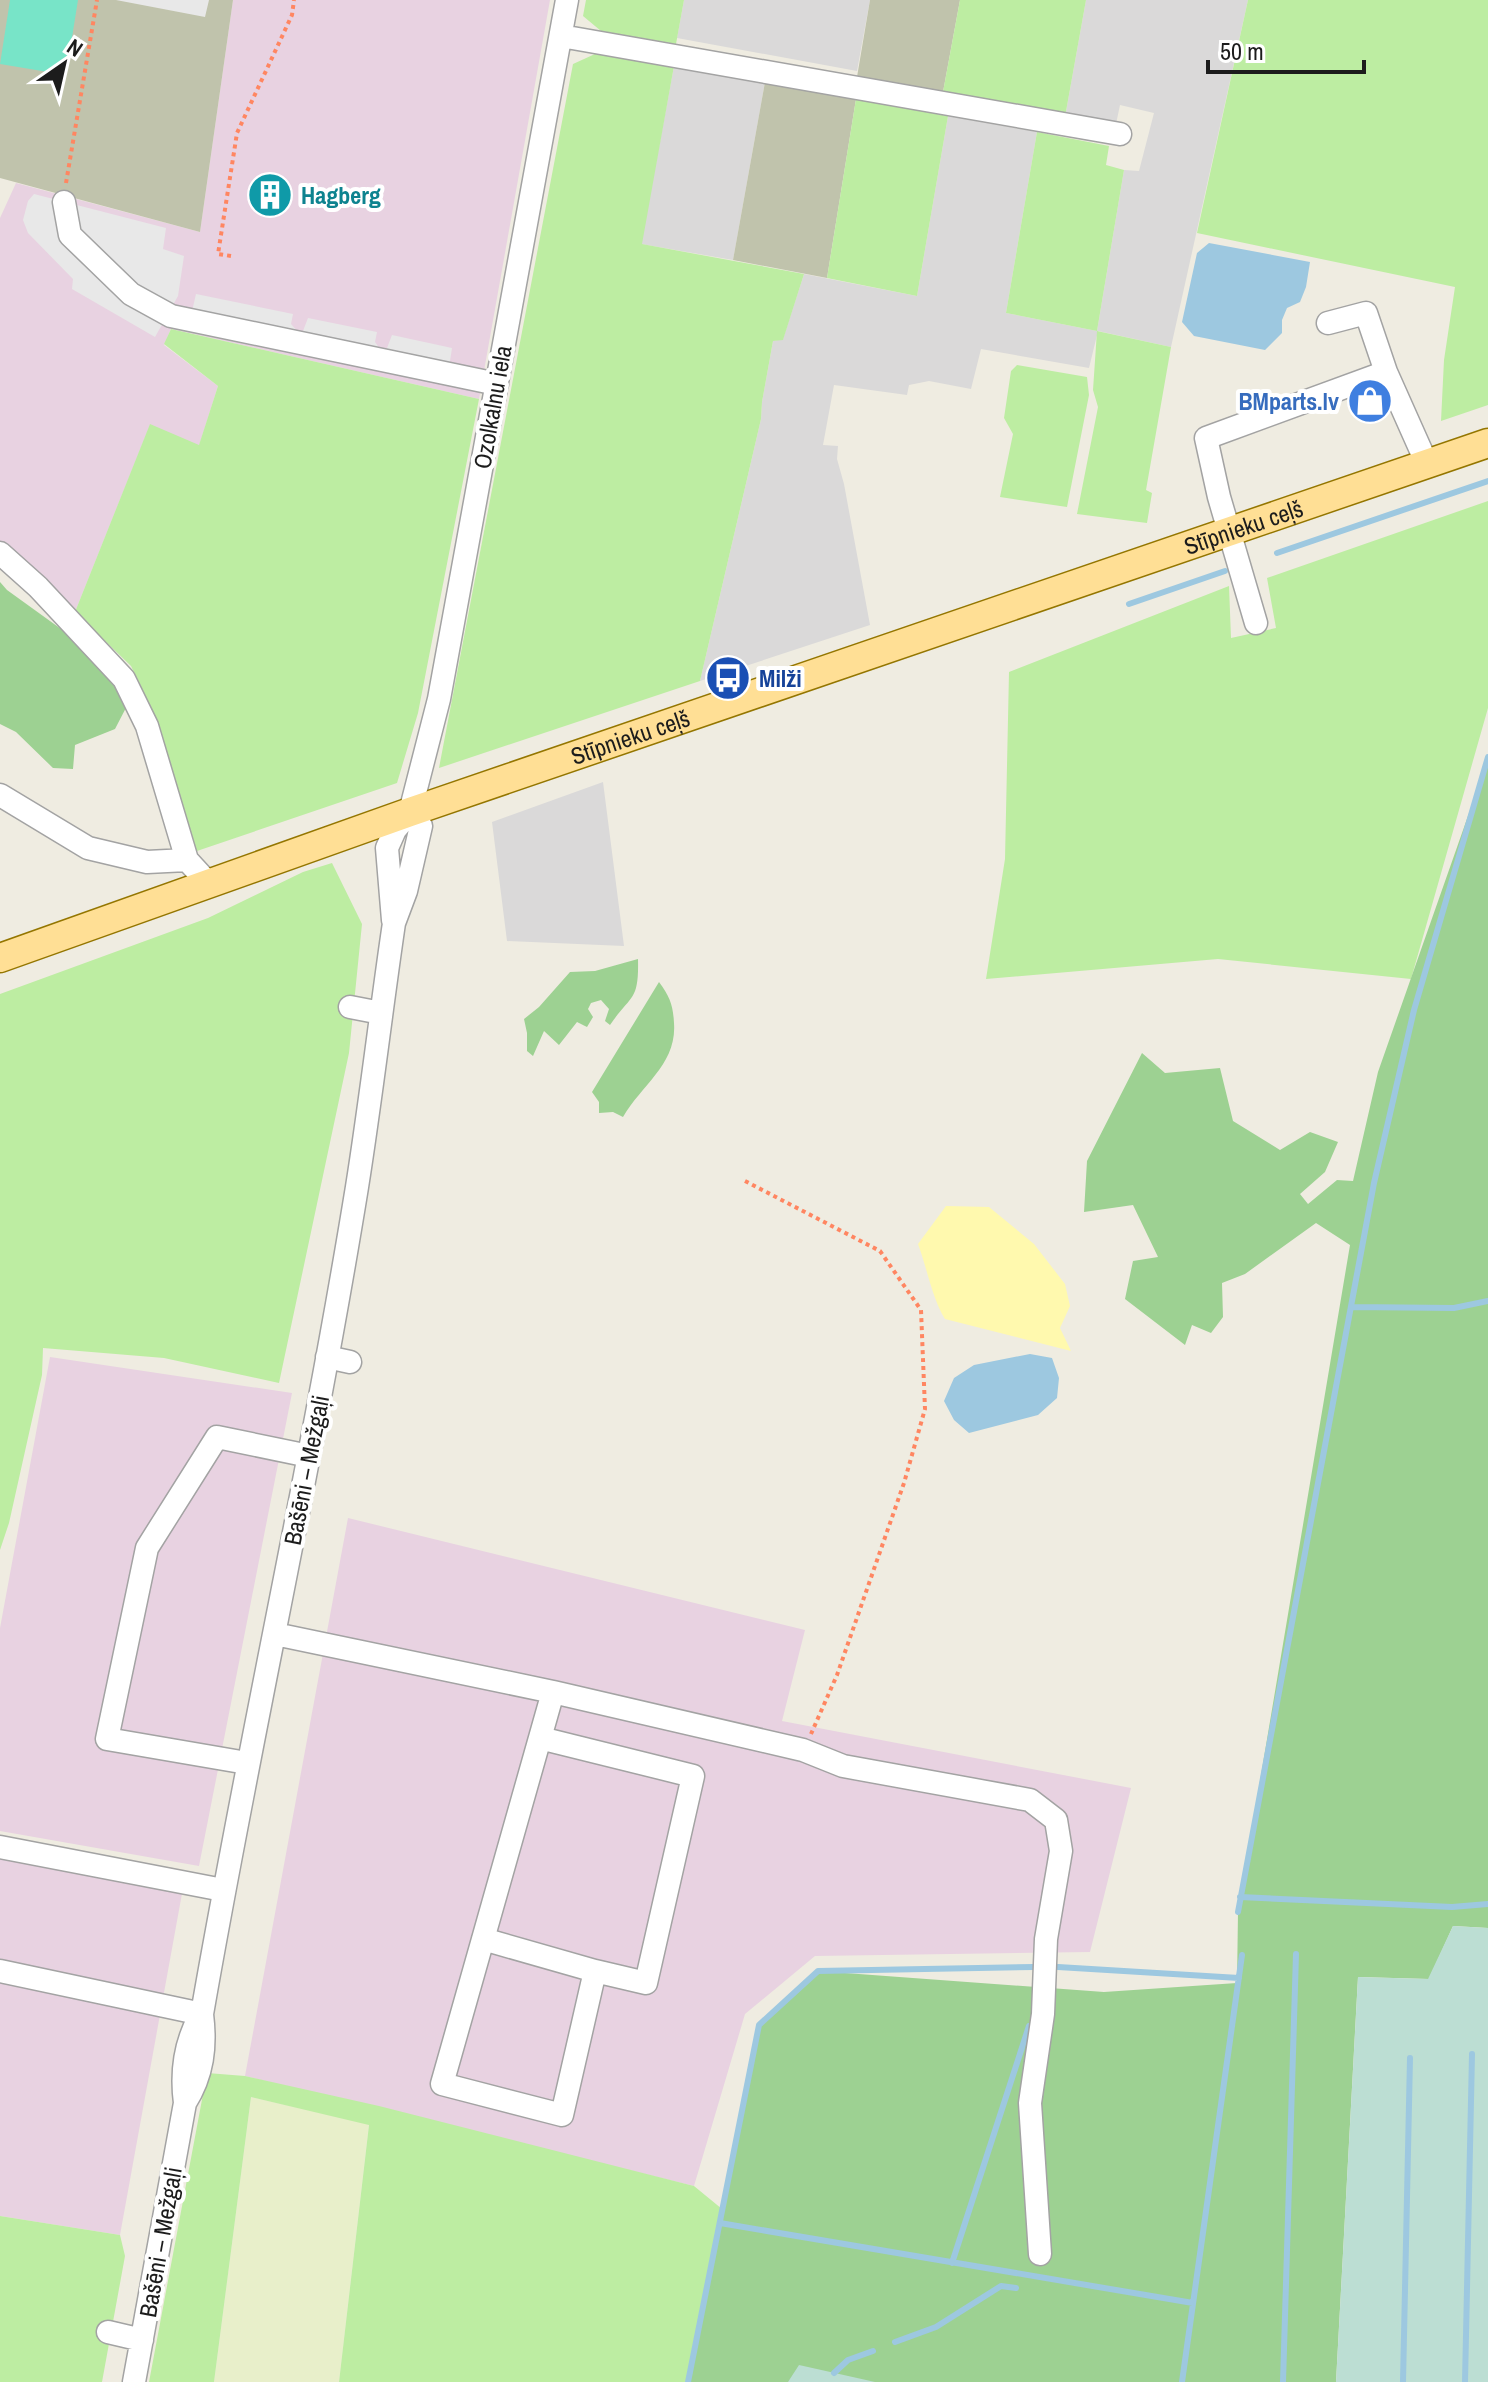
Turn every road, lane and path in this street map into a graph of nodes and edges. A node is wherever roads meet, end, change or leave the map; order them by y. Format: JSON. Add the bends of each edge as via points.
{"nodes":[{"id":1,"x":97,"y":0,"type":"edge"},
{"id":2,"x":294,"y":0,"type":"edge"},
{"id":3,"x":567,"y":0,"type":"edge"},
{"id":4,"x":561,"y":36,"type":"junction"},
{"id":5,"x":1120,"y":134,"type":"dead end"},
{"id":6,"x":64,"y":202,"type":"joint"},
{"id":7,"x":231,"y":256,"type":"dead end"},
{"id":8,"x":1328,"y":323,"type":"dead end"},
{"id":9,"x":1386,"y":372,"type":"junction"},
{"id":10,"x":497,"y":384,"type":"junction"},
{"id":11,"x":1488,"y":443,"type":"edge"},
{"id":12,"x":1427,"y":464,"type":"junction"},
{"id":13,"x":1229,"y":533,"type":"junction"},
{"id":14,"x":0,"y":553,"type":"edge"},
{"id":15,"x":1256,"y":623,"type":"dead end"},
{"id":16,"x":6,"y":805,"type":"edge"},
{"id":17,"x":410,"y":812,"type":"junction"},
{"id":18,"x":187,"y":860,"type":"junction"},
{"id":19,"x":210,"y":885,"type":"junction"},
{"id":20,"x":0,"y":958,"type":"edge"},
{"id":21,"x":350,"y":1007,"type":"dead end"},
{"id":22,"x":381,"y":1013,"type":"junction"},
{"id":23,"x":745,"y":1181,"type":"dead end"},
{"id":24,"x":327,"y":1357,"type":"junction"},
{"id":25,"x":350,"y":1362,"type":"dead end"},
{"id":26,"x":309,"y":1456,"type":"junction"},
{"id":27,"x":275,"y":1634,"type":"junction"},
{"id":28,"x":553,"y":1692,"type":"junction"},
{"id":29,"x":540,"y":1738,"type":"junction"},
{"id":30,"x":803,"y":1750,"type":"junction"},
{"id":31,"x":247,"y":1763,"type":"junction"},
{"id":32,"x":0,"y":1847,"type":"edge"},
{"id":33,"x":223,"y":1890,"type":"junction"},
{"id":34,"x":483,"y":1939,"type":"junction"},
{"id":35,"x":0,"y":1971,"type":"edge"},
{"id":36,"x":595,"y":1971,"type":"junction"},
{"id":37,"x":202,"y":2014,"type":"junction"},
{"id":38,"x":1040,"y":2254,"type":"dead end"},
{"id":39,"x":108,"y":2332,"type":"dead end"},
{"id":40,"x":142,"y":2340,"type":"junction"},
{"id":41,"x":134,"y":2382,"type":"edge"}],
"edges":[{"from":1,"to":6,"type":"path"},
{"from":2,"to":7,"type":"path","via":[[292,15],[237,133],[218,254]]},
{"from":3,"to":4,"type":"street","name":"Ozolkalnu iela"},
{"from":4,"to":5,"type":"street"},
{"from":4,"to":10,"type":"street","name":"Ozolkalnu iela"},
{"from":6,"to":10,"type":"street","via":[[70,235],[131,294],[171,316]]},
{"from":8,"to":9,"type":"street","via":[[1366,313]]},
{"from":9,"to":12,"type":"street"},
{"from":9,"to":13,"type":"street","via":[[1206,438]]},
{"from":10,"to":17,"type":"street","name":"Ozolkalnu iela","via":[[439,699]]},
{"from":11,"to":12,"type":"main road","name":"Stīpnieku ceļš"},
{"from":12,"to":13,"type":"main road","name":"Stīpnieku ceļš"},
{"from":13,"to":15,"type":"street"},
{"from":13,"to":17,"type":"main road","name":"Stīpnieku ceļš"},
{"from":14,"to":18,"type":"street","via":[[124,679],[147,726]]},
{"from":16,"to":18,"type":"street","via":[[88,848],[147,862]]},
{"from":17,"to":19,"type":"main road","name":"Stīpnieku ceļš"},
{"from":17,"to":22,"type":"street","name":"Bašēni – Mežgaļi","via":[[421,826],[394,923]]},
{"from":18,"to":19,"type":"street"},
{"from":19,"to":20,"type":"main road","name":"Stīpnieku ceļš"},
{"from":21,"to":22,"type":"street"},
{"from":22,"to":24,"type":"street","name":"Bašēni – Mežgaļi"},
{"from":23,"to":30,"type":"path","via":[[880,1251],[921,1310],[925,1409],[837,1675]]},
{"from":24,"to":25,"type":"street"},
{"from":24,"to":26,"type":"street","name":"Bašēni – Mežgaļi"},
{"from":26,"to":27,"type":"street","name":"Bašēni – Mežgaļi"},
{"from":26,"to":31,"type":"street","via":[[217,1437],[147,1548],[107,1739]]},
{"from":27,"to":28,"type":"street"},
{"from":27,"to":31,"type":"street","name":"Bašēni – Mežgaļi"},
{"from":28,"to":29,"type":"street"},
{"from":28,"to":30,"type":"street"},
{"from":29,"to":34,"type":"street"},
{"from":29,"to":36,"type":"street","via":[[693,1776],[646,1983]]},
{"from":30,"to":38,"type":"street","via":[[843,1766],[1030,1800],[1056,1820],[1061,1851],[1046,1939],[1043,2014],[1030,2103]]},
{"from":31,"to":33,"type":"street","name":"Bašēni – Mežgaļi"},
{"from":32,"to":33,"type":"street"},
{"from":33,"to":37,"type":"street","name":"Bašēni – Mežgaļi"},
{"from":34,"to":36,"type":"street"},
{"from":34,"to":36,"type":"street","via":[[442,2084],[562,2115]]},
{"from":35,"to":37,"type":"street"},
{"from":37,"to":40,"type":"street","name":"Bašēni – Mežgaļi","via":[[203,2059],[185,2103]]},
{"from":39,"to":40,"type":"street"},
{"from":40,"to":41,"type":"street","name":"Bašēni – Mežgaļi"}]}
